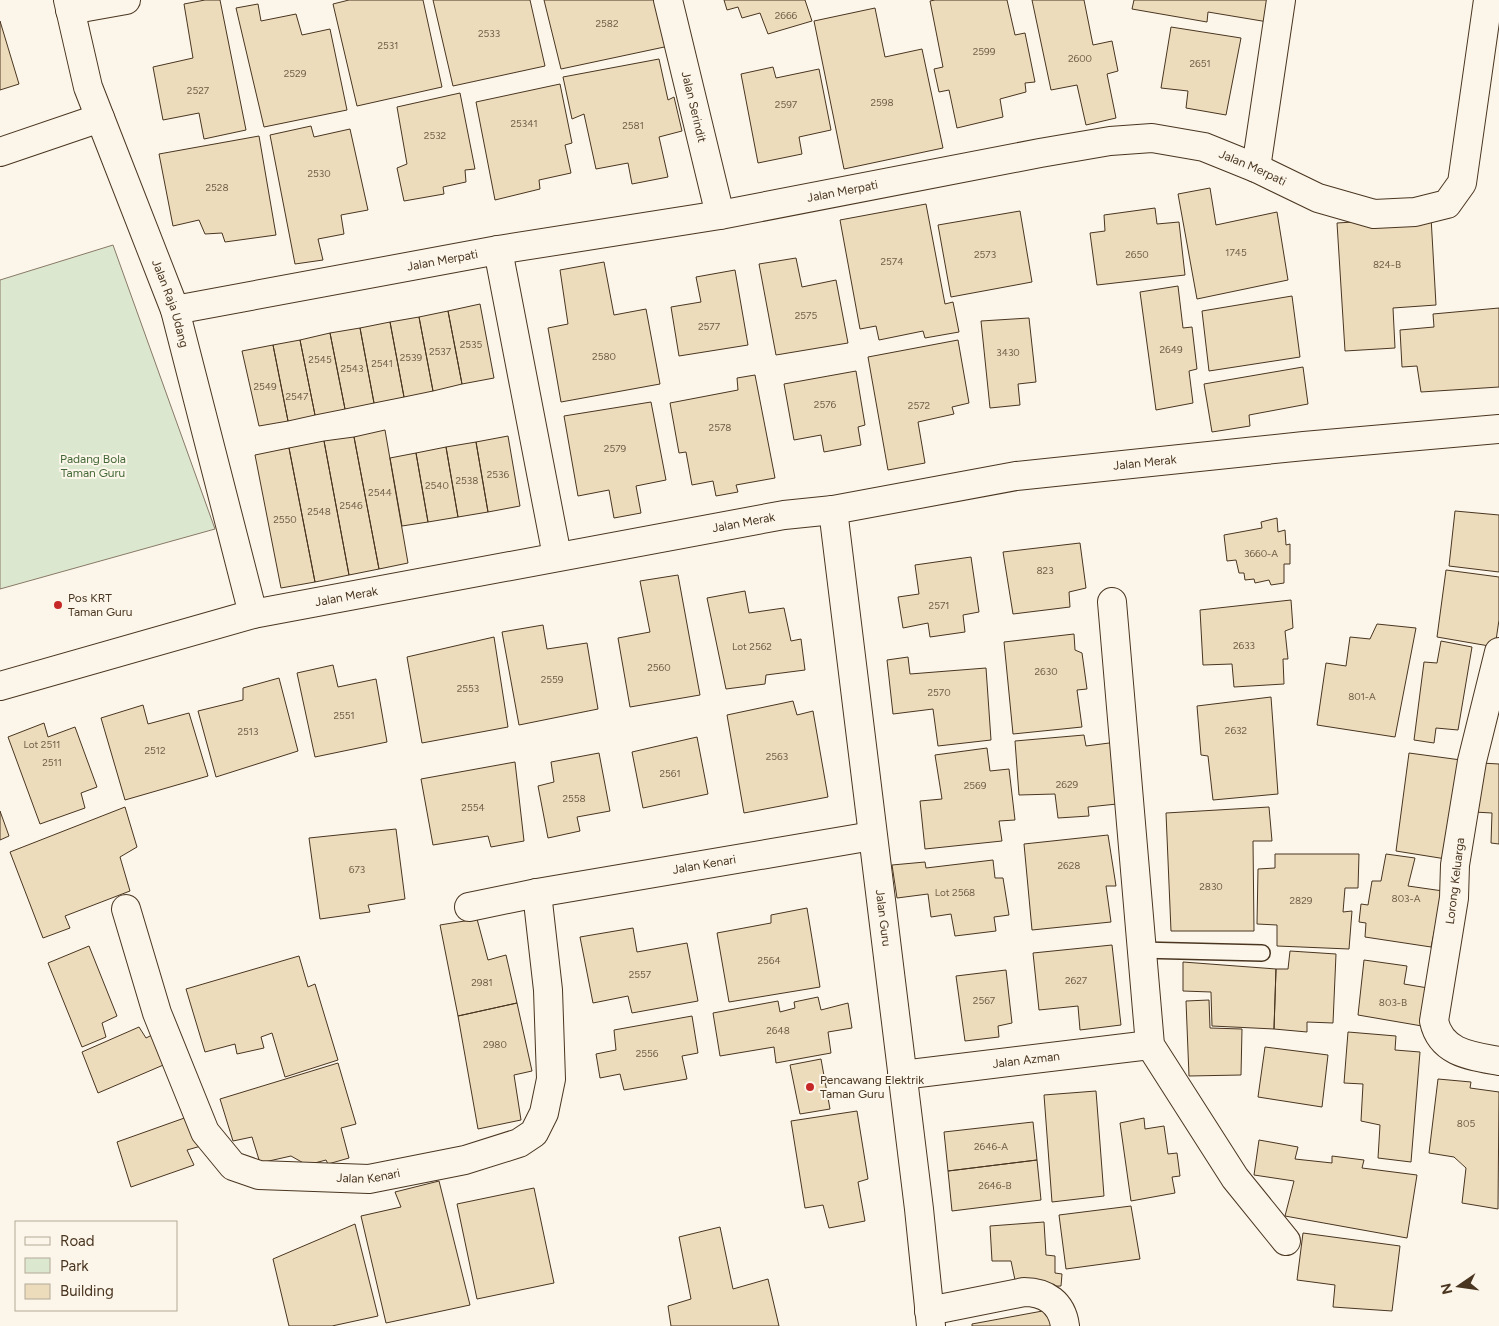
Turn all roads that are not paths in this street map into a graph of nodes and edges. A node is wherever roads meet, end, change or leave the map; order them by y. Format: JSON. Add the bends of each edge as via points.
{"nodes":[{"id":1,"x":126,"y":0,"type":"edge"},
{"id":2,"x":668,"y":0,"type":"edge"},
{"id":3,"x":1281,"y":0,"type":"edge"},
{"id":4,"x":1488,"y":0,"type":"edge"},
{"id":5,"x":69,"y":5,"type":"edge"},
{"id":6,"x":100,"y":118,"type":"junction"},
{"id":7,"x":0,"y":152,"type":"edge"},
{"id":8,"x":1256,"y":168,"type":"junction"},
{"id":9,"x":720,"y":214,"type":"junction"},
{"id":10,"x":498,"y":250,"type":"junction"},
{"id":11,"x":175,"y":310,"type":"junction"},
{"id":12,"x":1499,"y":429,"type":"edge"},
{"id":13,"x":833,"y":510,"type":"junction"},
{"id":14,"x":557,"y":556,"type":"junction"},
{"id":15,"x":1112,"y":602,"type":"dead end"},
{"id":16,"x":253,"y":614,"type":"junction"},
{"id":17,"x":1498,"y":657,"type":"edge"},
{"id":18,"x":0,"y":686,"type":"edge"},
{"id":19,"x":872,"y":836,"type":"junction"},
{"id":20,"x":537,"y":893,"type":"junction"},
{"id":21,"x":469,"y":907,"type":"dead end"},
{"id":22,"x":126,"y":909,"type":"dead end"},
{"id":23,"x":1140,"y":950,"type":"junction"},
{"id":24,"x":1262,"y":953,"type":"dead end"},
{"id":25,"x":1150,"y":1045,"type":"junction"},
{"id":26,"x":1499,"y":1061,"type":"edge"},
{"id":27,"x":902,"y":1075,"type":"junction"},
{"id":28,"x":1286,"y":1241,"type":"dead end"},
{"id":29,"x":930,"y":1318,"type":"edge"},
{"id":30,"x":1065,"y":1326,"type":"edge"}],
"edges":[{"from":1,"to":5,"type":"street"},
{"from":2,"to":9,"type":"street","name":"Jalan Serindit"},
{"from":3,"to":8,"type":"street"},
{"from":4,"to":8,"type":"street","name":"Jalan Merpati","via":[[1462,183],[1447,204],[1415,212],[1374,214],[1318,198]]},
{"from":5,"to":6,"type":"street","name":"Jalan Raja Udang","via":[[88,87]]},
{"from":6,"to":7,"type":"street"},
{"from":6,"to":11,"type":"street","name":"Jalan Raja Udang"},
{"from":8,"to":9,"type":"street","name":"Jalan Merpati","via":[[1204,147],[1152,138],[1110,141]]},
{"from":9,"to":10,"type":"street","name":"Jalan Merpati"},
{"from":10,"to":11,"type":"street","name":"Jalan Merpati"},
{"from":10,"to":14,"type":"street"},
{"from":11,"to":16,"type":"street","name":"Jalan Raja Udang"},
{"from":12,"to":13,"type":"street","name":"Jalan Merak","via":[[1016,476]]},
{"from":13,"to":14,"type":"street","name":"Jalan Merak","via":[[784,515]]},
{"from":13,"to":19,"type":"street","name":"Jalan Guru"},
{"from":14,"to":16,"type":"street","name":"Jalan Merak"},
{"from":15,"to":23,"type":"street"},
{"from":16,"to":18,"type":"street","name":"Jalan Merak"},
{"from":17,"to":26,"type":"street","name":"Lorong Keluarga","via":[[1472,761],[1434,1021],[1436,1033],[1443,1043],[1456,1050]]},
{"from":19,"to":20,"type":"street","name":"Jalan Kenari"},
{"from":19,"to":27,"type":"street","name":"Jalan Guru"},
{"from":20,"to":21,"type":"street","name":"Jalan Kenari"},
{"from":20,"to":22,"type":"street","name":"Jalan Kenari","via":[[548,990],[551,1079],[544,1113],[534,1133],[519,1143],[465,1160],[369,1178],[259,1174],[233,1166],[205,1132],[157,1013]]},
{"from":23,"to":24,"type":"lane"},
{"from":23,"to":25,"type":"street"},
{"from":25,"to":27,"type":"street","name":"Jalan Azman"},
{"from":25,"to":28,"type":"street","via":[[1234,1178]]},
{"from":27,"to":29,"type":"street","name":"Jalan Guru"},
{"from":29,"to":30,"type":"street","via":[[1024,1292],[1038,1292],[1060,1308]]}]}
